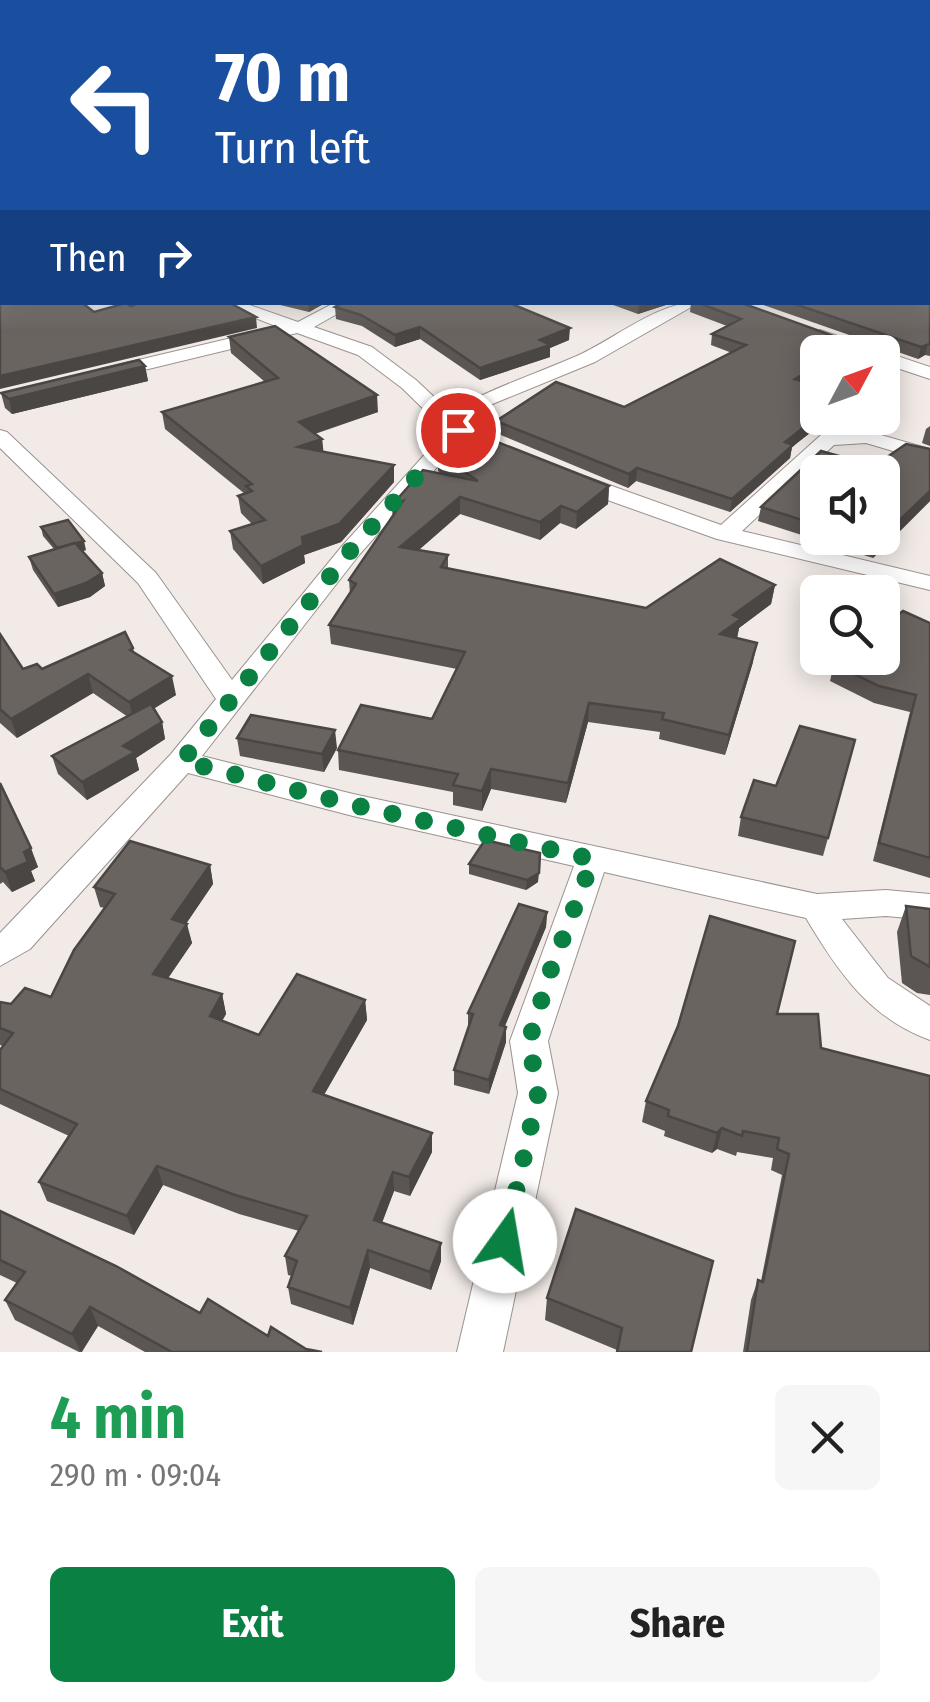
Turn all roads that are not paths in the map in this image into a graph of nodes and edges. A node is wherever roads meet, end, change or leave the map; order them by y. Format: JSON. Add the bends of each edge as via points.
{"nodes":[{"id":1,"x":232,"y":305,"type":"edge"},
{"id":2,"x":344,"y":305,"type":"edge"},
{"id":3,"x":686,"y":305,"type":"edge"},
{"id":4,"x":301,"y":327,"type":"junction"},
{"id":5,"x":797,"y":328,"type":"edge"},
{"id":6,"x":818,"y":335,"type":"edge"},
{"id":7,"x":900,"y":362,"type":"edge"},
{"id":8,"x":930,"y":373,"type":"edge"},
{"id":9,"x":94,"y":376,"type":"edge"},
{"id":10,"x":452,"y":426,"type":"junction"},
{"id":11,"x":0,"y":436,"type":"edge"},
{"id":12,"x":930,"y":456,"type":"edge"},
{"id":13,"x":522,"y":458,"type":"edge"},
{"id":14,"x":553,"y":472,"type":"edge"},
{"id":15,"x":725,"y":534,"type":"junction"},
{"id":16,"x":930,"y":583,"type":"edge"},
{"id":17,"x":231,"y":700,"type":"junction"},
{"id":18,"x":182,"y":761,"type":"junction"},
{"id":19,"x":593,"y":859,"type":"junction"},
{"id":20,"x":817,"y":906,"type":"junction"},
{"id":21,"x":930,"y":907,"type":"edge"},
{"id":22,"x":0,"y":952,"type":"edge"},
{"id":23,"x":930,"y":1024,"type":"edge"},
{"id":24,"x":480,"y":1352,"type":"edge"}],
"edges":[{"from":1,"to":4,"type":"street"},
{"from":2,"to":4,"type":"street"},
{"from":3,"to":10,"type":"street","via":[[588,358],[483,401]]},
{"from":4,"to":9,"type":"street"},
{"from":4,"to":10,"type":"street","via":[[365,351]]},
{"from":5,"to":6,"type":"street"},
{"from":7,"to":8,"type":"street"},
{"from":10,"to":13,"type":"street"},
{"from":10,"to":17,"type":"street"},
{"from":11,"to":17,"type":"street","via":[[146,578]]},
{"from":12,"to":15,"type":"street","via":[[868,437],[828,439]]},
{"from":14,"to":15,"type":"street"},
{"from":15,"to":16,"type":"street"},
{"from":17,"to":18,"type":"street"},
{"from":18,"to":19,"type":"street"},
{"from":18,"to":22,"type":"street"},
{"from":19,"to":20,"type":"street"},
{"from":19,"to":24,"type":"street","via":[[529,1041],[538,1094]]},
{"from":20,"to":21,"type":"street"},
{"from":20,"to":23,"type":"street","via":[[865,982]]}]}
